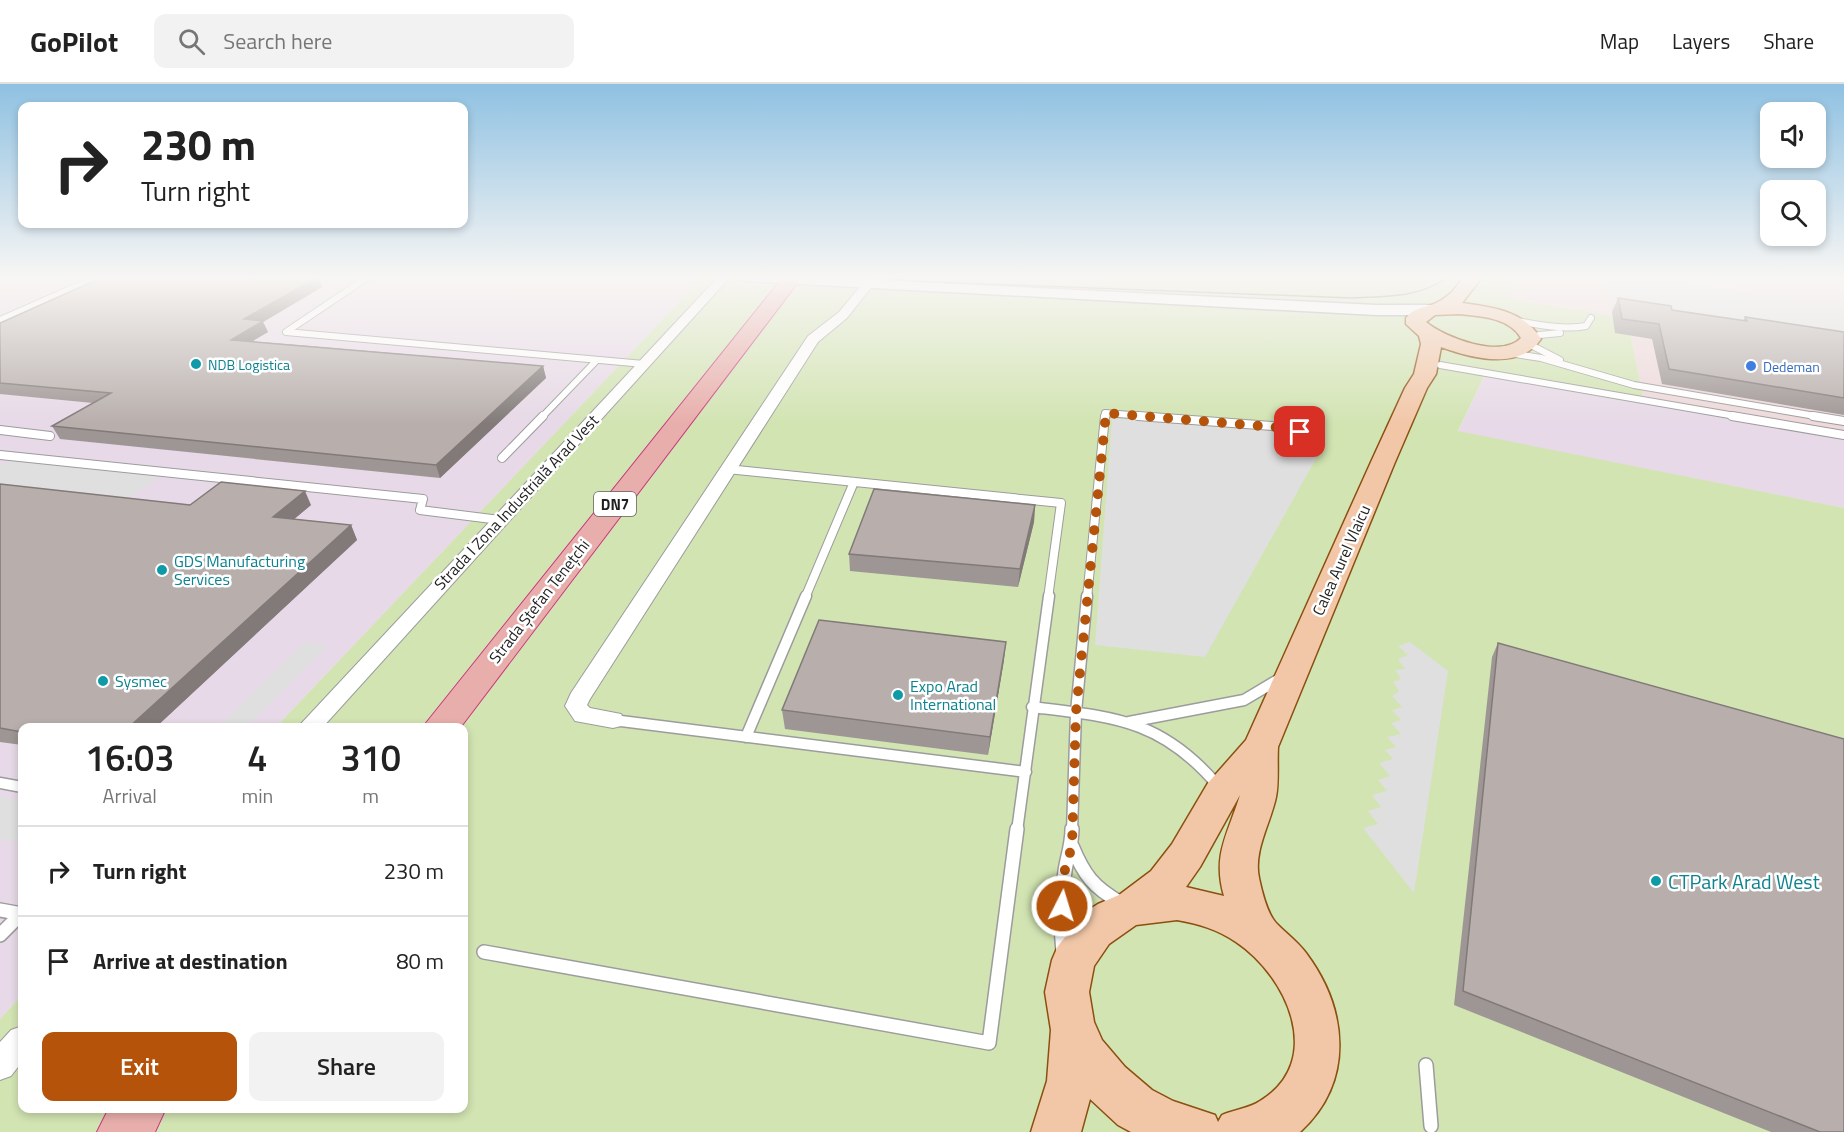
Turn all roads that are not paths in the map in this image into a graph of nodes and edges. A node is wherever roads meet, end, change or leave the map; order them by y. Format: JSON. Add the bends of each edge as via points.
{"nodes":[{"id":1,"x":295,"y":326,"type":"edge"},
{"id":2,"x":679,"y":326,"type":"edge"},
{"id":3,"x":755,"y":326,"type":"edge"},
{"id":4,"x":829,"y":326,"type":"edge"},
{"id":5,"x":1406,"y":326,"type":"edge"},
{"id":6,"x":1418,"y":326,"type":"edge"},
{"id":7,"x":1517,"y":326,"type":"edge"},
{"id":8,"x":1544,"y":326,"type":"edge"},
{"id":9,"x":1586,"y":326,"type":"edge"},
{"id":10,"x":1594,"y":326,"type":"edge"},
{"id":11,"x":1425,"y":334,"type":"junction"},
{"id":12,"x":1530,"y":341,"type":"junction"},
{"id":13,"x":1487,"y":351,"type":"junction"},
{"id":14,"x":597,"y":360,"type":"junction"},
{"id":15,"x":644,"y":364,"type":"junction"},
{"id":16,"x":1432,"y":369,"type":"junction"},
{"id":17,"x":1578,"y":369,"type":"junction"},
{"id":18,"x":1844,"y":421,"type":"edge"},
{"id":19,"x":0,"y":430,"type":"edge"},
{"id":20,"x":1844,"y":435,"type":"edge"},
{"id":21,"x":50,"y":436,"type":"dead end"},
{"id":22,"x":1316,"y":442,"type":"dead end"},
{"id":23,"x":0,"y":455,"type":"edge"},
{"id":24,"x":502,"y":458,"type":"dead end"},
{"id":25,"x":727,"y":469,"type":"junction"},
{"id":26,"x":854,"y":482,"type":"junction"},
{"id":27,"x":500,"y":520,"type":"junction"},
{"id":28,"x":1292,"y":670,"type":"junction"},
{"id":29,"x":1032,"y":707,"type":"junction"},
{"id":30,"x":1076,"y":712,"type":"junction"},
{"id":31,"x":613,"y":720,"type":"joint"},
{"id":32,"x":1126,"y":722,"type":"junction"},
{"id":33,"x":313,"y":723,"type":"edge"},
{"id":34,"x":444,"y":723,"type":"edge"},
{"id":35,"x":746,"y":737,"type":"junction"},
{"id":36,"x":1260,"y":747,"type":"junction"},
{"id":37,"x":1026,"y":772,"type":"junction"},
{"id":38,"x":0,"y":783,"type":"edge"},
{"id":39,"x":18,"y":786,"type":"edge"},
{"id":40,"x":1222,"y":791,"type":"junction"},
{"id":41,"x":1072,"y":846,"type":"junction"},
{"id":42,"x":1130,"y":908,"type":"junction"},
{"id":43,"x":0,"y":910,"type":"edge"},
{"id":44,"x":18,"y":913,"type":"edge"},
{"id":45,"x":18,"y":918,"type":"edge"},
{"id":46,"x":1260,"y":934,"type":"junction"},
{"id":47,"x":0,"y":935,"type":"edge"},
{"id":48,"x":484,"y":952,"type":"dead end"},
{"id":49,"x":1070,"y":1013,"type":"junction"},
{"id":50,"x":18,"y":1045,"type":"edge"},
{"id":51,"x":0,"y":1065,"type":"edge"},
{"id":52,"x":1426,"y":1065,"type":"dead end"},
{"id":53,"x":137,"y":1113,"type":"edge"},
{"id":54,"x":1431,"y":1126,"type":"dead end"},
{"id":55,"x":123,"y":1132,"type":"edge"},
{"id":56,"x":1056,"y":1132,"type":"edge"},
{"id":57,"x":1184,"y":1132,"type":"edge"},
{"id":58,"x":1239,"y":1132,"type":"edge"}],
"edges":[{"from":1,"to":14,"type":"lane","via":[[286,332]]},
{"from":2,"to":15,"type":"street","name":"Strada I Zona Industrială Arad Vest"},
{"from":3,"to":34,"type":"highway","name":"Strada Ștefan Tenețchi","number":"DN7"},
{"from":4,"to":25,"type":"street","via":[[813,339]]},
{"from":5,"to":11,"type":"street"},
{"from":6,"to":11,"type":"main road","name":"Calea Aurel Vlaicu"},
{"from":7,"to":12,"type":"main road","via":[[1529,333]]},
{"from":8,"to":9,"type":"lane"},
{"from":10,"to":12,"type":"lane","via":[[1586,331],[1539,335]]},
{"from":11,"to":13,"type":"main road","via":[[1447,344]]},
{"from":11,"to":16,"type":"main road","name":"Calea Aurel Vlaicu","via":[[1431,344]]},
{"from":12,"to":13,"type":"main road","via":[[1515,350]]},
{"from":12,"to":17,"type":"lane"},
{"from":13,"to":16,"type":"main road","via":[[1455,355]]},
{"from":13,"to":17,"type":"lane","via":[[1533,357]]},
{"from":14,"to":15,"type":"lane"},
{"from":14,"to":24,"type":"lane"},
{"from":15,"to":27,"type":"street","name":"Strada I Zona Industrială Arad Vest"},
{"from":16,"to":20,"type":"lane"},
{"from":16,"to":28,"type":"main road","name":"Calea Aurel Vlaicu","via":[[1416,388]]},
{"from":17,"to":18,"type":"lane","via":[[1634,385]]},
{"from":19,"to":21,"type":"lane"},
{"from":22,"to":30,"type":"lane","via":[[1311,436],[1284,428],[1106,413]]},
{"from":23,"to":27,"type":"lane","via":[[423,499],[420,510]]},
{"from":25,"to":26,"type":"lane"},
{"from":25,"to":31,"type":"street","via":[[579,698],[576,706],[583,716]]},
{"from":26,"to":29,"type":"lane","via":[[1061,503]]},
{"from":26,"to":35,"type":"lane"},
{"from":27,"to":33,"type":"street","name":"Strada I Zona Industrială Arad Vest"},
{"from":28,"to":32,"type":"lane","via":[[1244,700]]},
{"from":28,"to":36,"type":"main road","name":"Calea Aurel Vlaicu"},
{"from":29,"to":30,"type":"lane"},
{"from":29,"to":37,"type":"lane"},
{"from":30,"to":32,"type":"lane"},
{"from":30,"to":41,"type":"lane"},
{"from":31,"to":35,"type":"lane"},
{"from":32,"to":40,"type":"lane","via":[[1172,741]]},
{"from":35,"to":37,"type":"lane"},
{"from":36,"to":40,"type":"main road"},
{"from":36,"to":46,"type":"main road","via":[[1258,796],[1242,844],[1238,875]]},
{"from":37,"to":48,"type":"lane","via":[[989,1042]]},
{"from":38,"to":39,"type":"lane"},
{"from":40,"to":42,"type":"main road","via":[[1177,871],[1165,885]]},
{"from":41,"to":42,"type":"lane","via":[[1086,879],[1100,892]]},
{"from":41,"to":49,"type":"lane","via":[[1065,869],[1060,925]]},
{"from":42,"to":46,"type":"main road","via":[[1167,902],[1199,905],[1230,916]]},
{"from":42,"to":49,"type":"main road","via":[[1104,920],[1084,940],[1071,966]]},
{"from":43,"to":44,"type":"lane"},
{"from":45,"to":47,"type":"lane"},
{"from":46,"to":58,"type":"main road","via":[[1289,962],[1309,996],[1319,1033],[1315,1070],[1298,1102],[1268,1125]]},
{"from":49,"to":56,"type":"main road","via":[[1071,1081]]},
{"from":49,"to":57,"type":"main road","via":[[1090,1065],[1115,1094],[1148,1116]]},
{"from":50,"to":51,"type":"street"},
{"from":52,"to":54,"type":"lane"},
{"from":53,"to":55,"type":"highway"}]}
